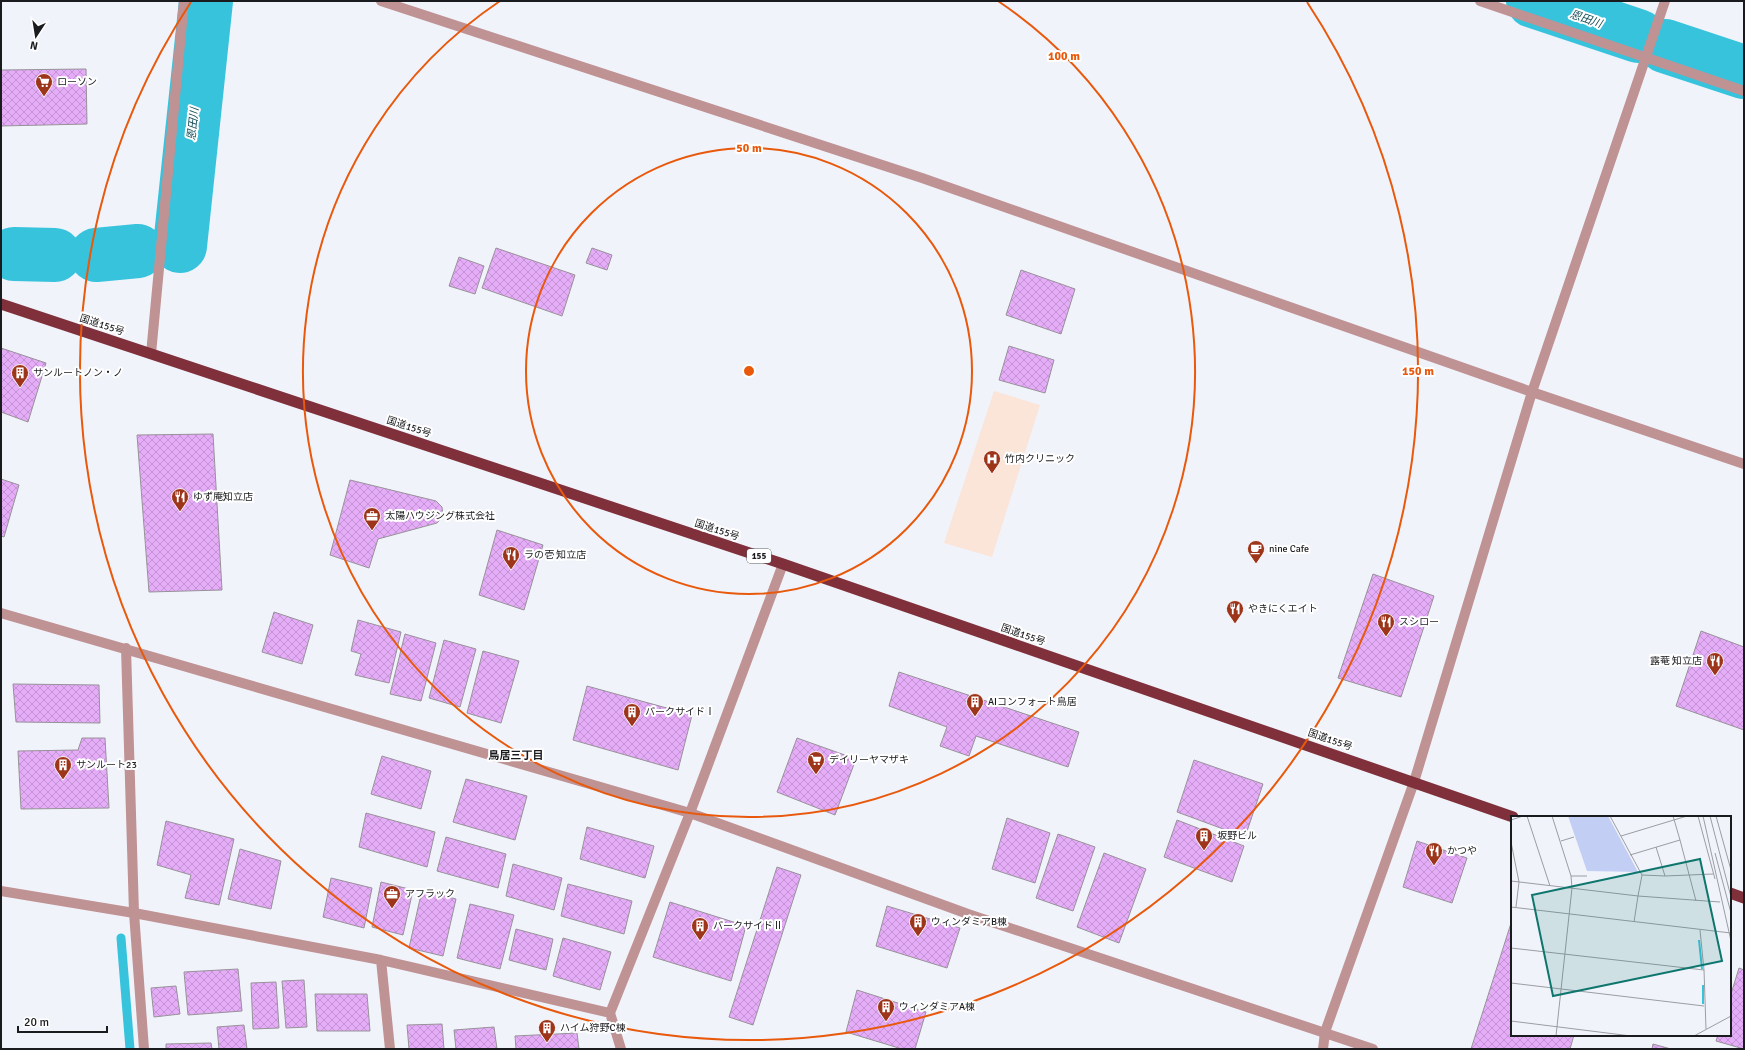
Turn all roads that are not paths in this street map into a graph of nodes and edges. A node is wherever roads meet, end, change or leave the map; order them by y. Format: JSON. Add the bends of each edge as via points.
{"nodes":[{"id":1,"x":184,"y":1,"type":"edge"},
{"id":2,"x":381,"y":1,"type":"edge"},
{"id":3,"x":1480,"y":1,"type":"edge"},
{"id":4,"x":1665,"y":1,"type":"edge"},
{"id":5,"x":1646,"y":57,"type":"junction"},
{"id":6,"x":1744,"y":91,"type":"edge"},
{"id":7,"x":1,"y":304,"type":"edge"},
{"id":8,"x":151,"y":354,"type":"junction"},
{"id":9,"x":1532,"y":392,"type":"junction"},
{"id":10,"x":1744,"y":464,"type":"edge"},
{"id":11,"x":783,"y":564,"type":"junction"},
{"id":12,"x":1,"y":613,"type":"edge"},
{"id":13,"x":126,"y":648,"type":"junction"},
{"id":14,"x":1414,"y":782,"type":"junction"},
{"id":15,"x":690,"y":813,"type":"junction"},
{"id":16,"x":1511,"y":816,"type":"edge"},
{"id":17,"x":1,"y":891,"type":"edge"},
{"id":18,"x":1731,"y":893,"type":"edge"},
{"id":19,"x":1744,"y":898,"type":"edge"},
{"id":20,"x":134,"y":913,"type":"junction"},
{"id":21,"x":381,"y":960,"type":"junction"},
{"id":22,"x":610,"y":1013,"type":"junction"},
{"id":23,"x":1325,"y":1032,"type":"junction"},
{"id":24,"x":144,"y":1049,"type":"edge"},
{"id":25,"x":390,"y":1049,"type":"edge"},
{"id":26,"x":621,"y":1049,"type":"edge"},
{"id":27,"x":1323,"y":1049,"type":"edge"},
{"id":28,"x":1373,"y":1049,"type":"edge"}],
"edges":[{"from":1,"to":8,"type":"street"},
{"from":2,"to":9,"type":"street","via":[[922,178]]},
{"from":3,"to":5,"type":"street"},
{"from":4,"to":5,"type":"street"},
{"from":5,"to":6,"type":"street"},
{"from":5,"to":9,"type":"street"},
{"from":7,"to":8,"type":"highway","name":"国道155号","number":"155"},
{"from":8,"to":11,"type":"highway","name":"国道155号","number":"155"},
{"from":9,"to":10,"type":"street"},
{"from":9,"to":14,"type":"street"},
{"from":11,"to":14,"type":"highway","name":"国道155号","number":"155"},
{"from":11,"to":15,"type":"street"},
{"from":12,"to":13,"type":"street"},
{"from":13,"to":15,"type":"street"},
{"from":13,"to":20,"type":"street"},
{"from":14,"to":16,"type":"highway","name":"国道155号","number":"155"},
{"from":14,"to":23,"type":"street"},
{"from":15,"to":22,"type":"street"},
{"from":15,"to":23,"type":"street","via":[[968,914]]},
{"from":17,"to":20,"type":"street"},
{"from":18,"to":19,"type":"highway"},
{"from":20,"to":21,"type":"street"},
{"from":20,"to":24,"type":"street"},
{"from":21,"to":22,"type":"street"},
{"from":21,"to":25,"type":"street"},
{"from":22,"to":26,"type":"street"},
{"from":23,"to":27,"type":"street"},
{"from":23,"to":28,"type":"street"}]}
